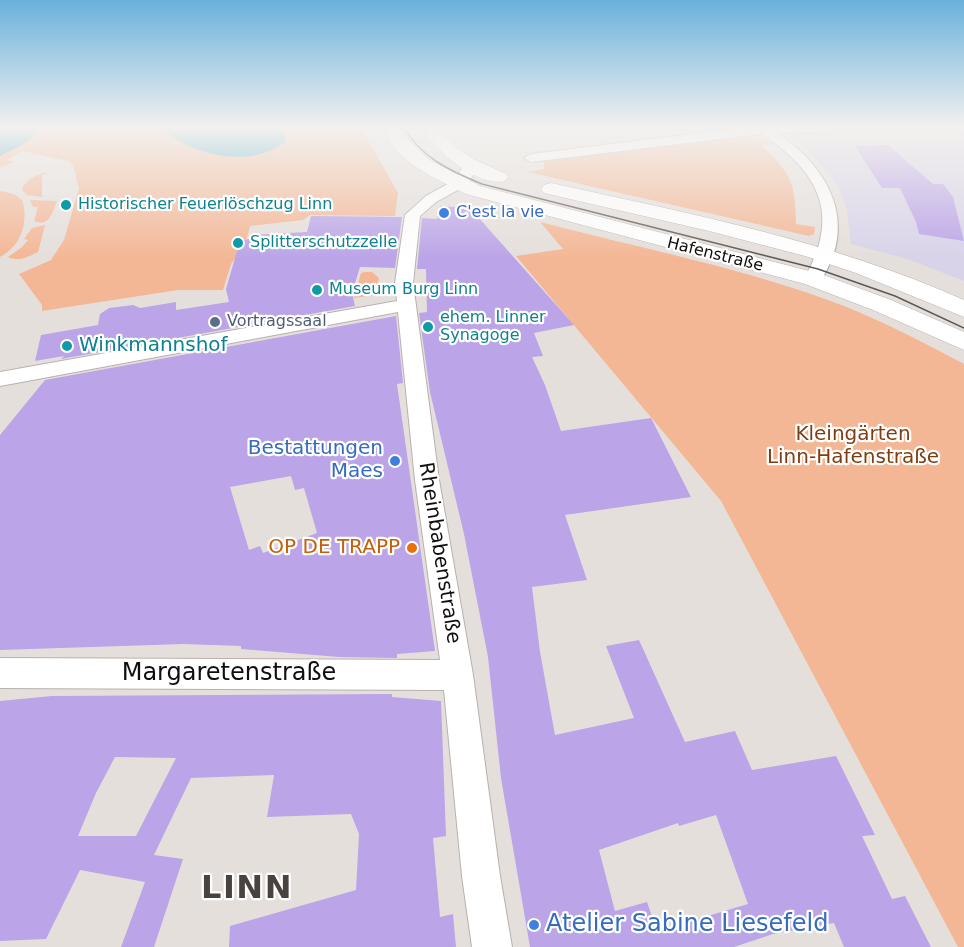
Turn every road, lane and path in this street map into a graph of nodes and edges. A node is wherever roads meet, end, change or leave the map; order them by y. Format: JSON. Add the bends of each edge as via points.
{"nodes":[{"id":1,"x":434,"y":170,"type":"edge"},
{"id":2,"x":469,"y":170,"type":"edge"},
{"id":3,"x":484,"y":170,"type":"edge"},
{"id":4,"x":811,"y":170,"type":"edge"},
{"id":5,"x":460,"y":184,"type":"junction"},
{"id":6,"x":825,"y":255,"type":"junction"},
{"id":7,"x":813,"y":279,"type":"junction"},
{"id":8,"x":406,"y":305,"type":"junction"},
{"id":9,"x":964,"y":309,"type":"edge"},
{"id":10,"x":964,"y":342,"type":"edge"},
{"id":11,"x":10,"y":377,"type":"edge"},
{"id":12,"x":0,"y":398,"type":"edge"},
{"id":13,"x":0,"y":674,"type":"edge"},
{"id":14,"x":458,"y":675,"type":"junction"},
{"id":15,"x":492,"y":947,"type":"edge"}],
"edges":[{"from":1,"to":5,"type":"main road"},
{"from":2,"to":5,"type":"street"},
{"from":3,"to":6,"type":"main road","name":"Hafenstraße"},
{"from":4,"to":6,"type":"street","via":[[827,195],[830,221]]},
{"from":5,"to":7,"type":"main road","name":"Hafenstraße","via":[[522,204]]},
{"from":5,"to":8,"type":"street","name":"Rheinbabenstraße","via":[[431,199],[412,215],[404,283]]},
{"from":6,"to":7,"type":"street"},
{"from":6,"to":9,"type":"main road","name":"Hafenstraße"},
{"from":7,"to":10,"type":"main road","name":"Hafenstraße"},
{"from":8,"to":11,"type":"street"},
{"from":8,"to":14,"type":"street","name":"Rheinbabenstraße"},
{"from":11,"to":12,"type":"street"},
{"from":13,"to":14,"type":"street","name":"Margaretenstraße"},
{"from":14,"to":15,"type":"street","name":"Rheinbabenstraße"}]}
